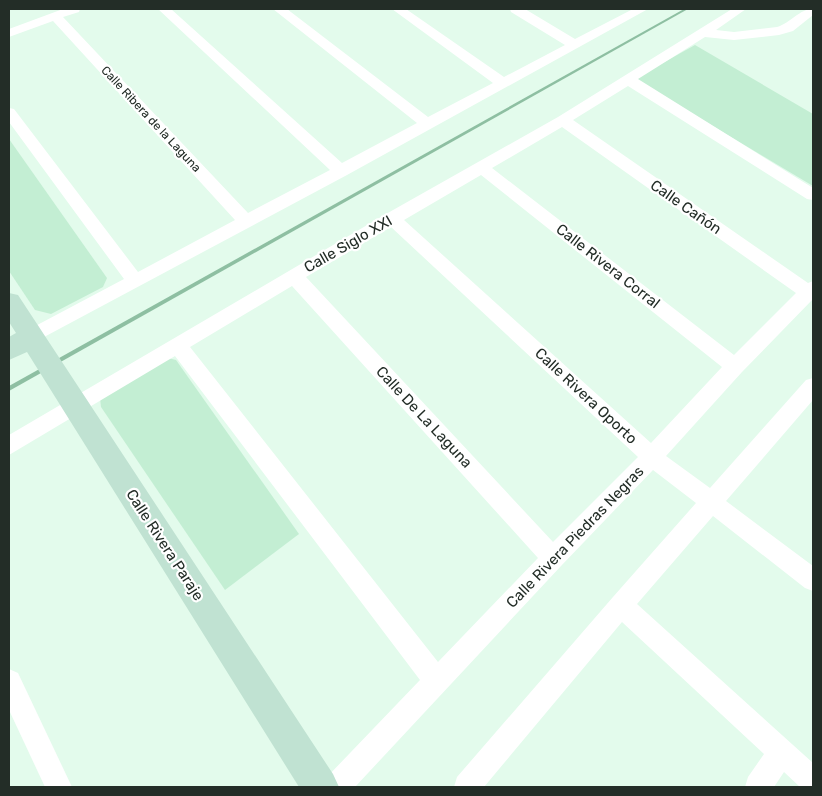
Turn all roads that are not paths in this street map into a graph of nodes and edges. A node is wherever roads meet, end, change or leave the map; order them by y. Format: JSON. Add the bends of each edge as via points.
{"nodes":[{"id":1,"x":74,"y":9,"type":"edge"},
{"id":2,"x":164,"y":9,"type":"edge"},
{"id":3,"x":279,"y":9,"type":"edge"},
{"id":4,"x":398,"y":9,"type":"edge"},
{"id":5,"x":516,"y":9,"type":"edge"},
{"id":6,"x":740,"y":9,"type":"edge"},
{"id":7,"x":813,"y":9,"type":"edge"},
{"id":8,"x":637,"y":10,"type":"edge"},
{"id":9,"x":56,"y":16,"type":"junction"},
{"id":10,"x":9,"y":33,"type":"edge"},
{"id":11,"x":703,"y":33,"type":"junction"},
{"id":12,"x":573,"y":44,"type":"junction"},
{"id":13,"x":629,"y":80,"type":"junction"},
{"id":14,"x":503,"y":83,"type":"junction"},
{"id":15,"x":9,"y":112,"type":"edge"},
{"id":16,"x":562,"y":120,"type":"junction"},
{"id":17,"x":427,"y":124,"type":"junction"},
{"id":18,"x":481,"y":167,"type":"junction"},
{"id":19,"x":341,"y":171,"type":"junction"},
{"id":20,"x":813,"y":195,"type":"edge"},
{"id":21,"x":392,"y":218,"type":"junction"},
{"id":22,"x":246,"y":221,"type":"junction"},
{"id":23,"x":294,"y":276,"type":"junction"},
{"id":24,"x":135,"y":281,"type":"junction"},
{"id":25,"x":811,"y":291,"type":"edge"},
{"id":26,"x":9,"y":302,"type":"edge"},
{"id":27,"x":36,"y":345,"type":"junction"},
{"id":28,"x":177,"y":345,"type":"junction"},
{"id":29,"x":9,"y":350,"type":"edge"},
{"id":30,"x":735,"y":366,"type":"junction"},
{"id":31,"x":70,"y":397,"type":"junction"},
{"id":32,"x":808,"y":400,"type":"edge"},
{"id":33,"x":9,"y":446,"type":"edge"},
{"id":34,"x":652,"y":457,"type":"junction"},
{"id":35,"x":712,"y":502,"type":"junction"},
{"id":36,"x":553,"y":558,"type":"junction"},
{"id":37,"x":813,"y":580,"type":"edge"},
{"id":38,"x":621,"y":605,"type":"junction"},
{"id":39,"x":9,"y":682,"type":"edge"},
{"id":40,"x":438,"y":682,"type":"junction"},
{"id":41,"x":782,"y":752,"type":"junction"},
{"id":42,"x":813,"y":781,"type":"edge"},
{"id":43,"x":59,"y":787,"type":"edge"},
{"id":44,"x":320,"y":787,"type":"edge"},
{"id":45,"x":337,"y":787,"type":"edge"},
{"id":46,"x":467,"y":787,"type":"edge"},
{"id":47,"x":758,"y":787,"type":"edge"}],
"edges":[{"from":1,"to":9,"type":"street"},
{"from":2,"to":19,"type":"street"},
{"from":3,"to":17,"type":"street"},
{"from":4,"to":14,"type":"street"},
{"from":5,"to":12,"type":"street"},
{"from":6,"to":11,"type":"street","name":"Calle Siglo XXI"},
{"from":7,"to":11,"type":"street","via":[[779,31],[734,36]]},
{"from":8,"to":12,"type":"street"},
{"from":9,"to":10,"type":"street"},
{"from":9,"to":22,"type":"street","name":"Calle Ribera de la Laguna"},
{"from":11,"to":13,"type":"street","name":"Calle Siglo XXI"},
{"from":12,"to":14,"type":"street"},
{"from":13,"to":16,"type":"street","name":"Calle Siglo XXI"},
{"from":13,"to":20,"type":"street"},
{"from":14,"to":17,"type":"street"},
{"from":15,"to":24,"type":"street"},
{"from":16,"to":18,"type":"street","name":"Calle Siglo XXI"},
{"from":16,"to":25,"type":"street","name":"Calle Cañón"},
{"from":17,"to":19,"type":"street"},
{"from":18,"to":21,"type":"street","name":"Calle Siglo XXI"},
{"from":18,"to":30,"type":"street","name":"Calle Rivera Corral"},
{"from":19,"to":22,"type":"street"},
{"from":21,"to":23,"type":"street","name":"Calle Siglo XXI"},
{"from":21,"to":34,"type":"street","name":"Calle Rivera Oporto"},
{"from":22,"to":24,"type":"street"},
{"from":23,"to":28,"type":"street","name":"Calle Siglo XXI"},
{"from":23,"to":36,"type":"street","name":"Calle De La Laguna"},
{"from":24,"to":27,"type":"street"},
{"from":25,"to":30,"type":"street","name":"Calle Rivera Piedras Negras"},
{"from":26,"to":27,"type":"street","name":"Calle Rivera Paraje"},
{"from":27,"to":29,"type":"street"},
{"from":27,"to":31,"type":"street","name":"Calle Rivera Paraje"},
{"from":28,"to":31,"type":"street","name":"Calle Siglo XXI"},
{"from":28,"to":40,"type":"street"},
{"from":30,"to":34,"type":"street","name":"Calle Rivera Piedras Negras"},
{"from":31,"to":33,"type":"street","name":"Calle Siglo XXI"},
{"from":31,"to":44,"type":"street","name":"Calle Rivera Paraje"},
{"from":32,"to":35,"type":"street"},
{"from":34,"to":35,"type":"street","name":"Calle Rivera Oporto"},
{"from":34,"to":36,"type":"street","name":"Calle Rivera Piedras Negras"},
{"from":35,"to":37,"type":"street","name":"Calle Rivera Oporto"},
{"from":35,"to":38,"type":"street"},
{"from":36,"to":40,"type":"street","name":"Calle Rivera Piedras Negras"},
{"from":38,"to":41,"type":"street"},
{"from":38,"to":46,"type":"street"},
{"from":39,"to":43,"type":"street"},
{"from":40,"to":45,"type":"street","name":"Calle Rivera Piedras Negras"},
{"from":41,"to":42,"type":"street"},
{"from":41,"to":47,"type":"street"}]}
